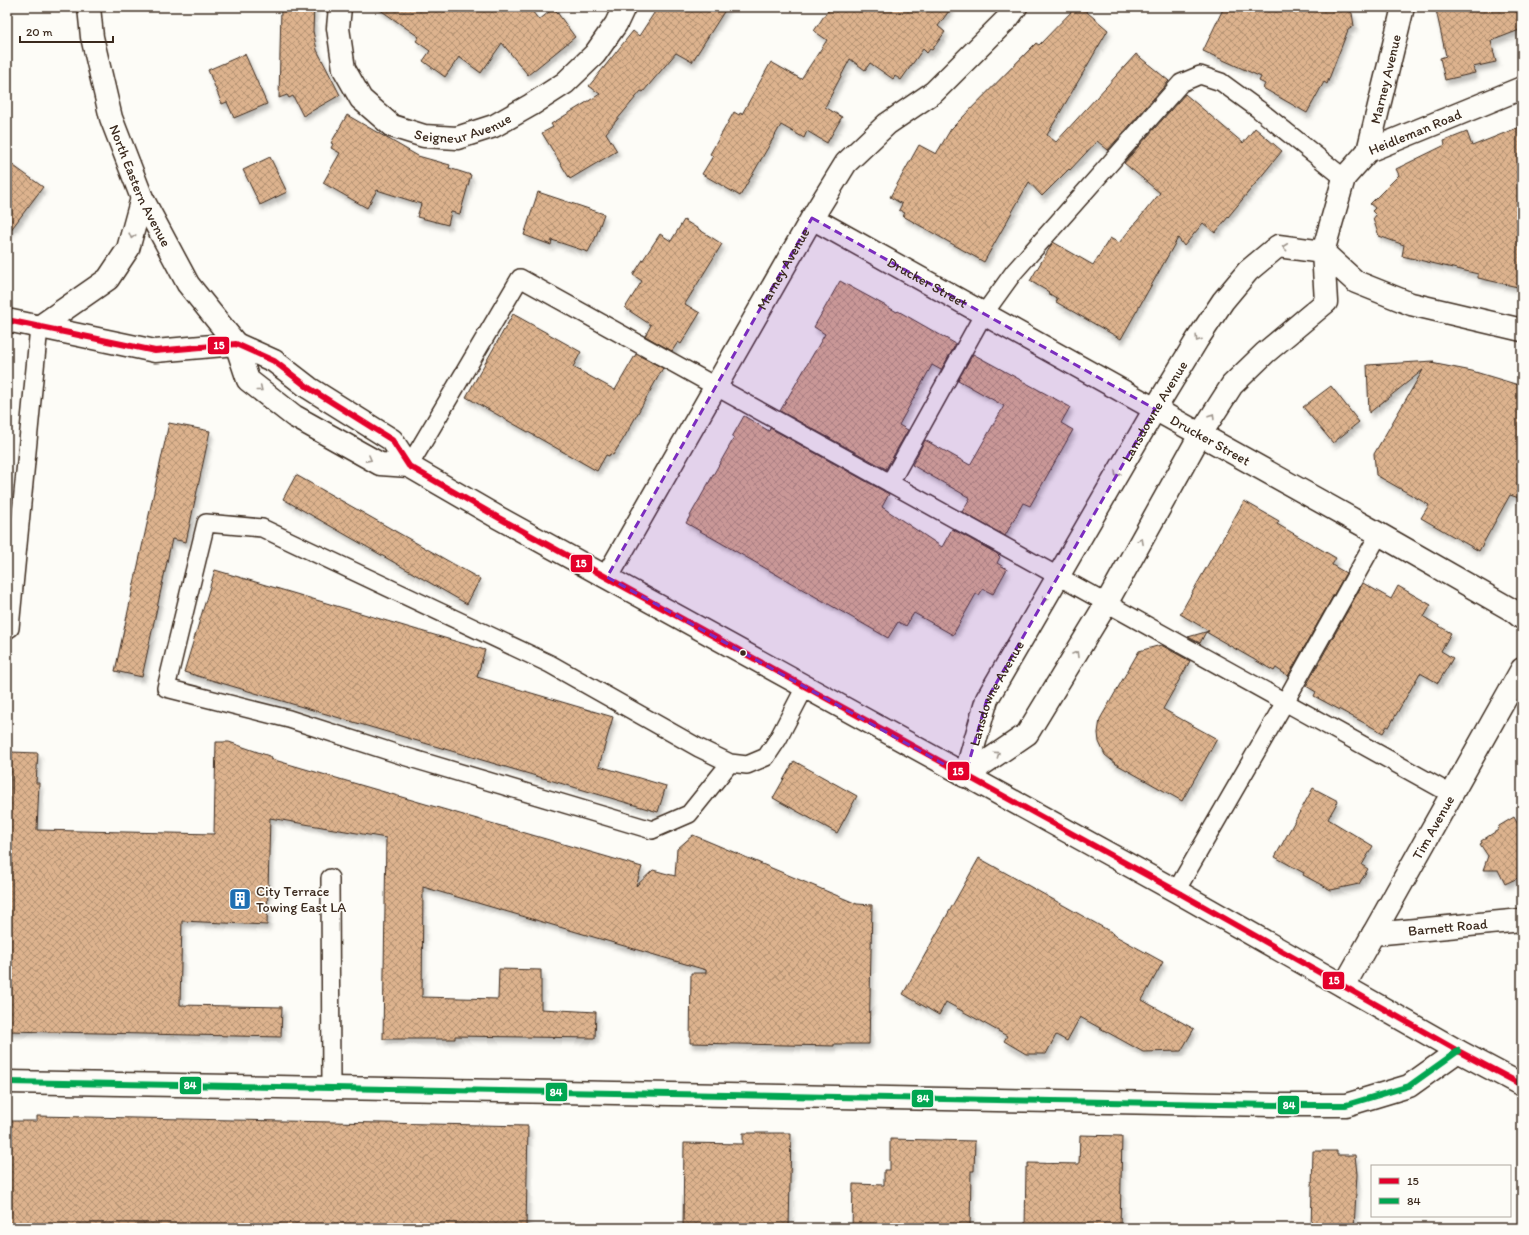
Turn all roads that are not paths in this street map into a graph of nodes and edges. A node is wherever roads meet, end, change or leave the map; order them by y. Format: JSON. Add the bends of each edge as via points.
{"nodes":[{"id":1,"x":89,"y":7,"type":"edge"},
{"id":2,"x":340,"y":7,"type":"edge"},
{"id":3,"x":624,"y":7,"type":"edge"},
{"id":4,"x":1016,"y":7,"type":"edge"},
{"id":5,"x":1403,"y":7,"type":"edge"},
{"id":6,"x":1522,"y":88,"type":"edge"},
{"id":7,"x":1368,"y":151,"type":"junction"},
{"id":8,"x":1344,"y":178,"type":"junction"},
{"id":9,"x":142,"y":198,"type":"junction"},
{"id":10,"x":812,"y":218,"type":"junction"},
{"id":11,"x":1323,"y":252,"type":"junction"},
{"id":12,"x":983,"y":315,"type":"junction"},
{"id":13,"x":7,"y":320,"type":"edge"},
{"id":14,"x":39,"y":327,"type":"junction"},
{"id":15,"x":1522,"y":330,"type":"edge"},
{"id":16,"x":236,"y":344,"type":"junction"},
{"id":17,"x":716,"y":385,"type":"junction"},
{"id":18,"x":1155,"y":409,"type":"junction"},
{"id":19,"x":1200,"y":435,"type":"junction"},
{"id":20,"x":409,"y":466,"type":"junction"},
{"id":21,"x":890,"y":483,"type":"junction"},
{"id":22,"x":1379,"y":534,"type":"junction"},
{"id":23,"x":1058,"y":576,"type":"junction"},
{"id":24,"x":607,"y":577,"type":"junction"},
{"id":25,"x":1106,"y":604,"type":"junction"},
{"id":26,"x":1522,"y":618,"type":"edge"},
{"id":27,"x":7,"y":630,"type":"edge"},
{"id":28,"x":1522,"y":669,"type":"edge"},
{"id":29,"x":805,"y":687,"type":"junction"},
{"id":30,"x":1285,"y":702,"type":"junction"},
{"id":31,"x":730,"y":763,"type":"junction"},
{"id":32,"x":965,"y":776,"type":"junction"},
{"id":33,"x":1451,"y":794,"type":"junction"},
{"id":34,"x":330,"y":878,"type":"dead end"},
{"id":35,"x":1176,"y":891,"type":"junction"},
{"id":36,"x":1522,"y":920,"type":"edge"},
{"id":37,"x":1374,"y":934,"type":"junction"},
{"id":38,"x":1344,"y":986,"type":"junction"},
{"id":39,"x":1458,"y":1051,"type":"junction"},
{"id":40,"x":7,"y":1082,"type":"edge"},
{"id":41,"x":1521,"y":1083,"type":"edge"},
{"id":42,"x":331,"y":1088,"type":"junction"}],
"edges":[{"from":1,"to":9,"type":"street","name":"North Eastern Avenue","via":[[92,37],[111,118]]},
{"from":2,"to":3,"type":"street","name":"Seigneur Avenue","via":[[338,28],[344,69],[360,99],[392,126],[424,136],[457,138],[494,126],[565,83],[594,54],[616,24]]},
{"from":4,"to":10,"type":"street","name":"Marney Avenue","via":[[934,92],[887,124],[846,163]]},
{"from":5,"to":7,"type":"street","name":"Marney Avenue"},
{"from":6,"to":7,"type":"street","name":"Heidleman Road"},
{"from":7,"to":8,"type":"street","name":"Heidleman Road"},
{"from":8,"to":11,"type":"street","name":"Heidleman Road"},
{"from":8,"to":12,"type":"lane","via":[[1258,108],[1221,82],[1200,75],[1181,82],[1014,272]]},
{"from":9,"to":14,"type":"street","one_way":true,"via":[[128,249],[108,279]]},
{"from":9,"to":16,"type":"street","name":"North Eastern Avenue","via":[[188,284]]},
{"from":10,"to":12,"type":"street","name":"Drucker Street"},
{"from":10,"to":17,"type":"street","name":"Marney Avenue"},
{"from":11,"to":15,"type":"street","via":[[1356,282],[1411,304]]},
{"from":11,"to":18,"type":"street","name":"Lansdowne Avenue","one_way":true,"via":[[1278,246],[1248,271],[1223,301]]},
{"from":19,"to":11,"type":"street","name":"Lansdowne Avenue","one_way":true,"via":[[1232,385],[1265,353],[1326,302]]},
{"from":12,"to":18,"type":"street","name":"Drucker Street"},
{"from":12,"to":21,"type":"lane"},
{"from":13,"to":14,"type":"street"},
{"from":14,"to":16,"type":"street","via":[[155,351]]},
{"from":14,"to":27,"type":"lane","via":[[10,628]]},
{"from":16,"to":20,"type":"street","name":"North Eastern Avenue","via":[[274,361],[309,388],[392,440]]},
{"from":16,"to":20,"type":"street","name":"North Eastern Avenue","one_way":true,"via":[[248,380],[294,416],[380,464]]},
{"from":17,"to":20,"type":"lane","via":[[520,278]]},
{"from":17,"to":21,"type":"lane"},
{"from":17,"to":24,"type":"street","name":"Marney Avenue"},
{"from":18,"to":19,"type":"street","name":"Drucker Street"},
{"from":18,"to":23,"type":"street","name":"Lansdowne Avenue","one_way":true},
{"from":19,"to":22,"type":"street","name":"Drucker Street"},
{"from":25,"to":19,"type":"street","name":"Lansdowne Avenue","one_way":true},
{"from":20,"to":24,"type":"street","name":"North Eastern Avenue"},
{"from":21,"to":23,"type":"lane"},
{"from":22,"to":26,"type":"street","name":"Drucker Street"},
{"from":22,"to":30,"type":"lane"},
{"from":23,"to":25,"type":"lane"},
{"from":23,"to":32,"type":"street","name":"Lansdowne Avenue","one_way":true,"via":[[987,699]]},
{"from":24,"to":29,"type":"street","name":"North Eastern Avenue"},
{"from":25,"to":30,"type":"lane"},
{"from":32,"to":25,"type":"street","name":"Lansdowne Avenue","one_way":true,"via":[[1027,734]]},
{"from":28,"to":33,"type":"street","name":"Tim Avenue"},
{"from":29,"to":31,"type":"lane","via":[[766,757],[747,765]]},
{"from":29,"to":32,"type":"street","name":"North Eastern Avenue"},
{"from":30,"to":33,"type":"lane"},
{"from":30,"to":35,"type":"lane"},
{"from":31,"to":31,"type":"lane","via":[[550,664],[262,528],[206,523],[166,688],[289,719],[652,830],[689,814]]},
{"from":32,"to":35,"type":"street","name":"North Eastern Avenue"},
{"from":33,"to":37,"type":"street","name":"Tim Avenue"},
{"from":34,"to":42,"type":"lane"},
{"from":35,"to":38,"type":"street","name":"North Eastern Avenue"},
{"from":36,"to":37,"type":"street","name":"Barnett Road"},
{"from":37,"to":38,"type":"street","name":"Tim Avenue"},
{"from":38,"to":39,"type":"street","name":"North Eastern Avenue"},
{"from":39,"to":41,"type":"street","name":"North Eastern Avenue"},
{"from":39,"to":42,"type":"street","via":[[1409,1086],[1346,1105]]},
{"from":40,"to":42,"type":"street"}]}
